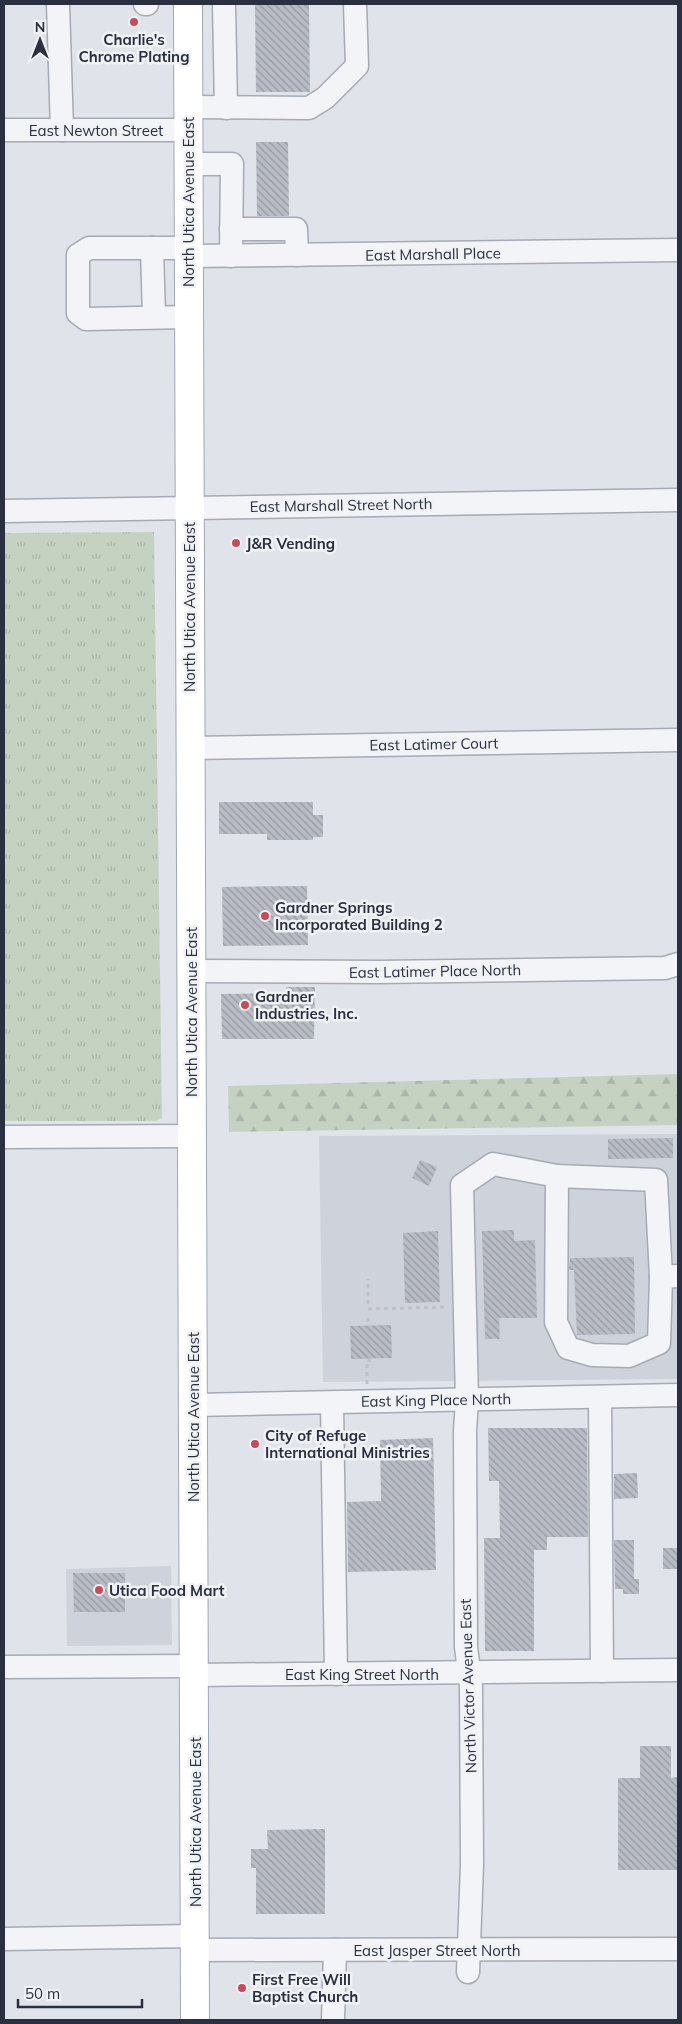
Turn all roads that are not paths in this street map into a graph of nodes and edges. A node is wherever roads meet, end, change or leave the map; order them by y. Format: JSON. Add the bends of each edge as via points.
{"nodes":[{"id":1,"x":58,"y":4,"type":"edge"},
{"id":2,"x":188,"y":4,"type":"edge"},
{"id":3,"x":224,"y":4,"type":"edge"},
{"id":4,"x":355,"y":4,"type":"edge"},
{"id":5,"x":226,"y":108,"type":"junction"},
{"id":6,"x":188,"y":118,"type":"junction"},
{"id":7,"x":4,"y":130,"type":"edge"},
{"id":8,"x":62,"y":130,"type":"junction"},
{"id":9,"x":188,"y":164,"type":"junction"},
{"id":10,"x":231,"y":229,"type":"junction"},
{"id":11,"x":152,"y":248,"type":"junction"},
{"id":12,"x":678,"y":250,"type":"edge"},
{"id":13,"x":188,"y":252,"type":"junction"},
{"id":14,"x":297,"y":255,"type":"junction"},
{"id":15,"x":231,"y":256,"type":"junction"},
{"id":16,"x":154,"y":317,"type":"junction"},
{"id":17,"x":189,"y":317,"type":"junction"},
{"id":18,"x":678,"y":500,"type":"edge"},
{"id":19,"x":190,"y":507,"type":"junction"},
{"id":20,"x":4,"y":511,"type":"edge"},
{"id":21,"x":678,"y":740,"type":"edge"},
{"id":22,"x":189,"y":748,"type":"junction"},
{"id":23,"x":678,"y":964,"type":"edge"},
{"id":24,"x":191,"y":971,"type":"junction"},
{"id":25,"x":192,"y":1136,"type":"junction"},
{"id":26,"x":4,"y":1137,"type":"edge"},
{"id":27,"x":557,"y":1176,"type":"junction"},
{"id":28,"x":669,"y":1277,"type":"edge"},
{"id":29,"x":678,"y":1395,"type":"edge"},
{"id":30,"x":600,"y":1397,"type":"junction"},
{"id":31,"x":467,"y":1400,"type":"junction"},
{"id":32,"x":332,"y":1402,"type":"junction"},
{"id":33,"x":193,"y":1405,"type":"junction"},
{"id":34,"x":4,"y":1667,"type":"edge"},
{"id":35,"x":678,"y":1670,"type":"edge"},
{"id":36,"x":195,"y":1671,"type":"junction"},
{"id":37,"x":602,"y":1671,"type":"junction"},
{"id":38,"x":336,"y":1674,"type":"junction"},
{"id":39,"x":469,"y":1674,"type":"junction"},
{"id":40,"x":4,"y":1939,"type":"edge"},
{"id":41,"x":195,"y":1943,"type":"junction"},
{"id":42,"x":678,"y":1949,"type":"edge"},
{"id":43,"x":335,"y":1950,"type":"junction"},
{"id":44,"x":468,"y":1950,"type":"junction"},
{"id":45,"x":468,"y":1972,"type":"dead end"},
{"id":46,"x":195,"y":2020,"type":"edge"},
{"id":47,"x":333,"y":2020,"type":"edge"}],
"edges":[{"from":1,"to":8,"type":"street"},
{"from":2,"to":6,"type":"main road","name":"North Utica Avenue East"},
{"from":3,"to":5,"type":"street"},
{"from":4,"to":5,"type":"street","name":"East Newton Street","via":[[357,66],[325,98],[309,108]]},
{"from":5,"to":6,"type":"street","name":"East Newton Street"},
{"from":6,"to":8,"type":"street","name":"East Newton Street"},
{"from":6,"to":9,"type":"main road","name":"North Utica Avenue East"},
{"from":7,"to":8,"type":"street","name":"East Newton Street"},
{"from":9,"to":10,"type":"street","via":[[232,164]]},
{"from":9,"to":13,"type":"main road","name":"North Utica Avenue East"},
{"from":10,"to":14,"type":"street","via":[[296,229]]},
{"from":10,"to":15,"type":"street"},
{"from":11,"to":13,"type":"street","name":"East Marshall Place"},
{"from":11,"to":16,"type":"street"},
{"from":11,"to":16,"type":"street","name":"East Marshall Place","via":[[89,248],[78,255],[78,313],[86,319]]},
{"from":12,"to":14,"type":"street","name":"East Marshall Place"},
{"from":13,"to":15,"type":"street","name":"East Marshall Place"},
{"from":13,"to":17,"type":"main road","name":"North Utica Avenue East"},
{"from":14,"to":15,"type":"street","name":"East Marshall Place"},
{"from":16,"to":17,"type":"street"},
{"from":17,"to":19,"type":"main road","name":"North Utica Avenue East"},
{"from":18,"to":19,"type":"street","name":"East Marshall Street North"},
{"from":19,"to":20,"type":"street","name":"East Marshall Street North"},
{"from":19,"to":22,"type":"main road","name":"North Utica Avenue East"},
{"from":21,"to":22,"type":"street","name":"East Latimer Court"},
{"from":22,"to":24,"type":"main road","name":"North Utica Avenue East"},
{"from":23,"to":24,"type":"street","name":"East Latimer Place North","via":[[665,968]]},
{"from":24,"to":25,"type":"main road","name":"North Utica Avenue East"},
{"from":25,"to":26,"type":"street"},
{"from":25,"to":33,"type":"main road","name":"North Utica Avenue East"},
{"from":27,"to":28,"type":"street","via":[[656,1180]]},
{"from":27,"to":28,"type":"street","via":[[556,1322],[568,1348],[592,1355],[629,1356],[659,1343]]},
{"from":27,"to":31,"type":"street","name":"North Victor Avenue East","via":[[493,1164],[462,1184]]},
{"from":29,"to":30,"type":"street","name":"East King Place North"},
{"from":30,"to":31,"type":"street","name":"East King Place North"},
{"from":30,"to":37,"type":"street"},
{"from":31,"to":32,"type":"street","name":"East King Place North"},
{"from":31,"to":39,"type":"street","name":"North Victor Avenue East","via":[[466,1647]]},
{"from":32,"to":33,"type":"street","name":"East King Place North"},
{"from":32,"to":38,"type":"street"},
{"from":33,"to":36,"type":"main road","name":"North Utica Avenue East"},
{"from":34,"to":36,"type":"street","name":"East King Street North"},
{"from":35,"to":37,"type":"street","name":"East King Street North"},
{"from":36,"to":38,"type":"street","name":"East King Street North"},
{"from":36,"to":41,"type":"main road","name":"North Utica Avenue East"},
{"from":37,"to":39,"type":"street","name":"East King Street North"},
{"from":38,"to":39,"type":"street","name":"East King Street North"},
{"from":39,"to":44,"type":"street","name":"North Victor Avenue East","via":[[472,1865]]},
{"from":40,"to":41,"type":"street","name":"East Jasper Street North"},
{"from":41,"to":43,"type":"street","name":"East Jasper Street North"},
{"from":41,"to":46,"type":"main road","name":"North Utica Avenue East"},
{"from":42,"to":44,"type":"street","name":"East Jasper Street North"},
{"from":43,"to":44,"type":"street","name":"East Jasper Street North"},
{"from":43,"to":47,"type":"street"},
{"from":44,"to":45,"type":"street","name":"North Victor Avenue East"}]}
